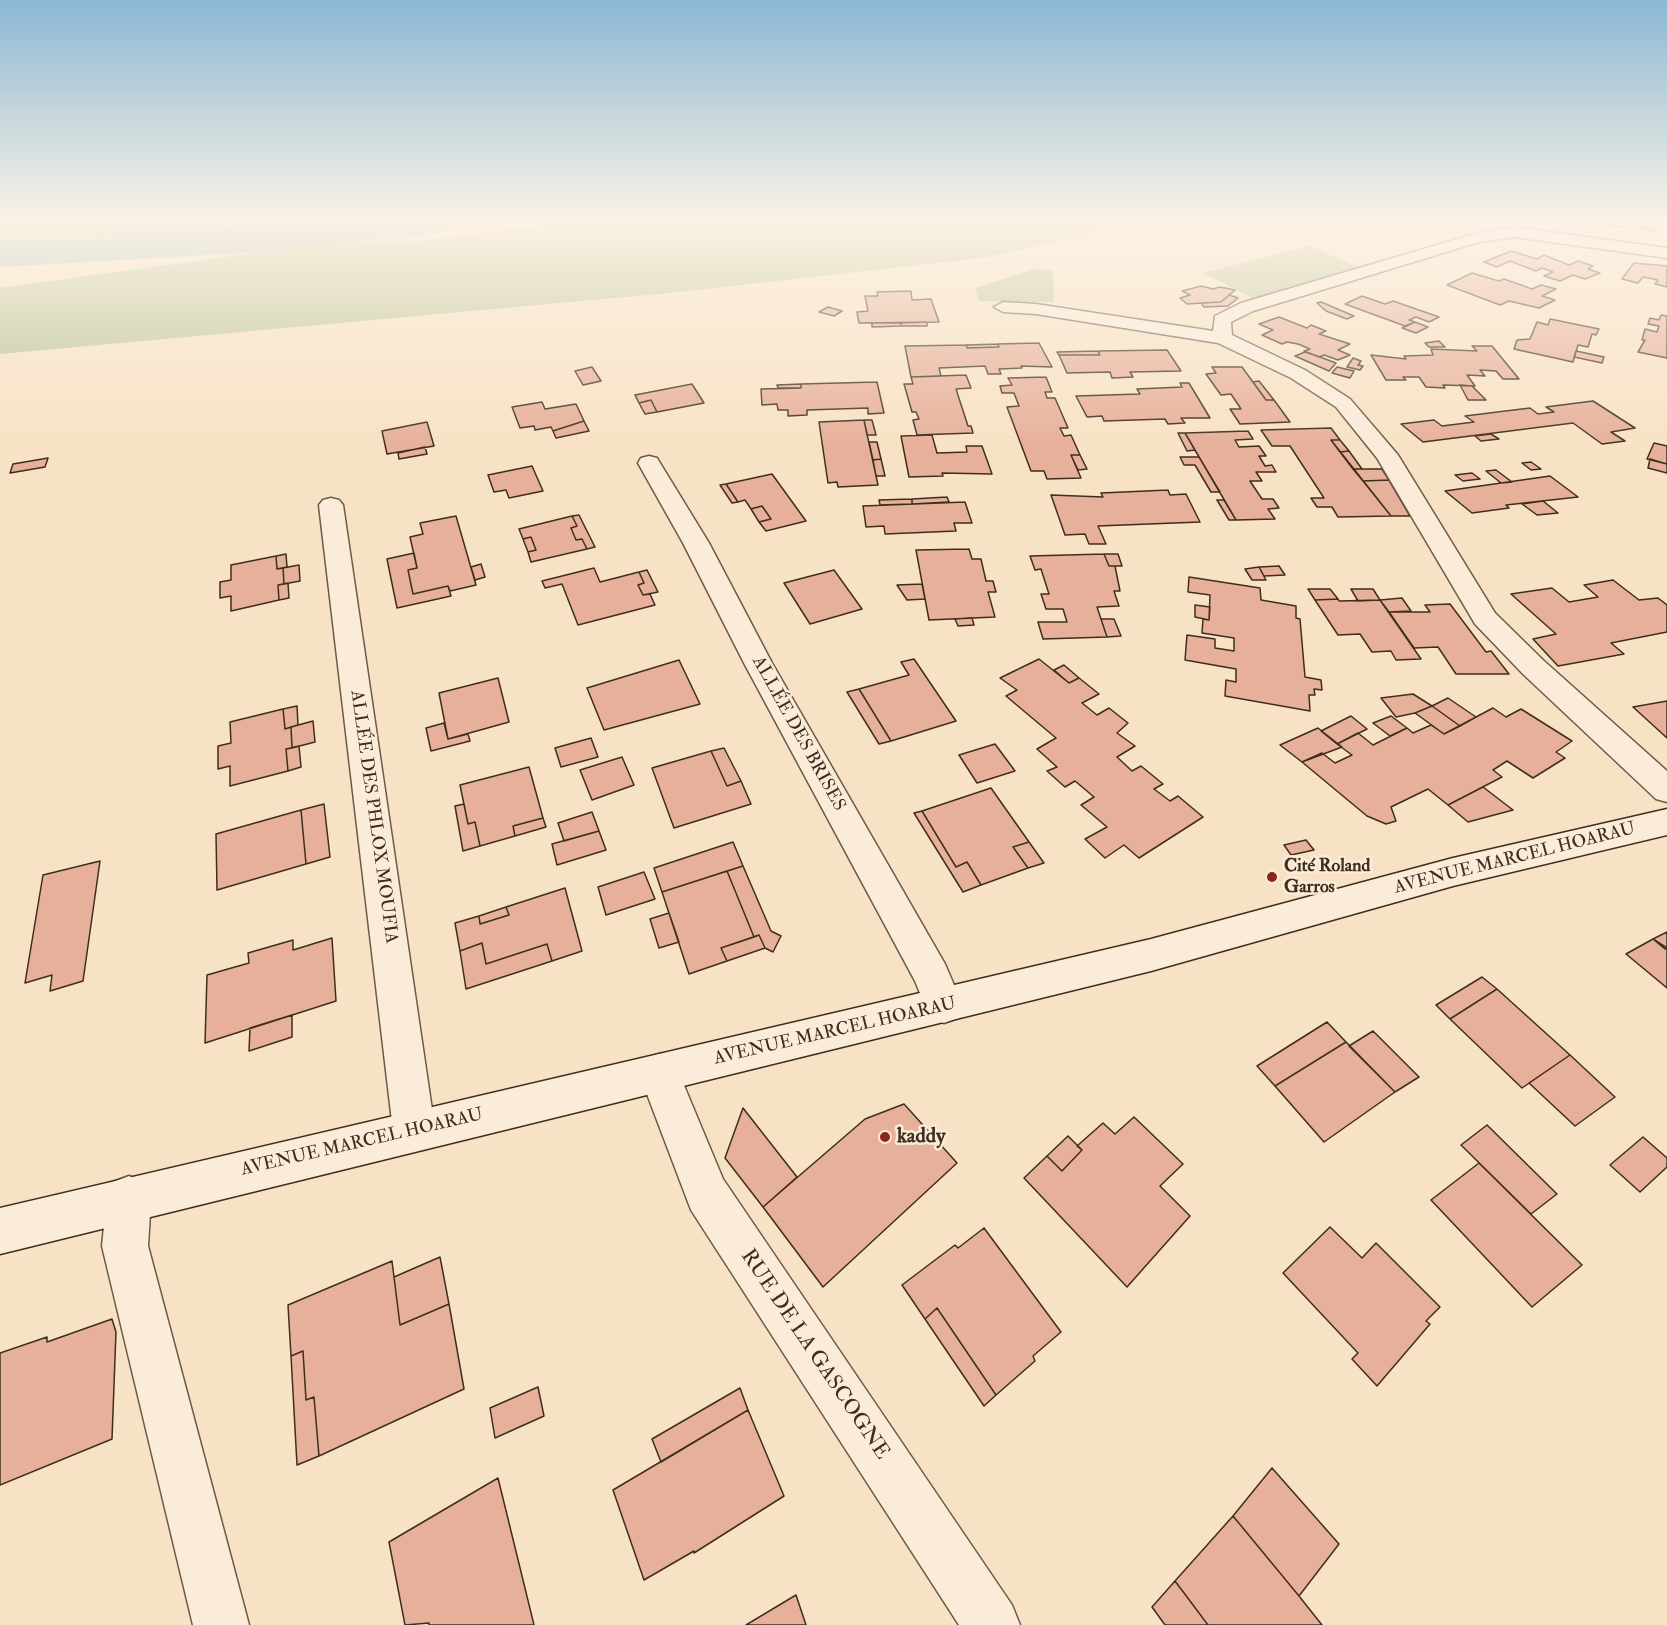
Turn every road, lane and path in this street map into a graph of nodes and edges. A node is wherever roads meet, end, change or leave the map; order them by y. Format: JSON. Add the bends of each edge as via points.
{"nodes":[{"id":1,"x":1278,"y":297,"type":"edge"},
{"id":2,"x":1003,"y":307,"type":"dead end"},
{"id":3,"x":1223,"y":338,"type":"junction"},
{"id":4,"x":649,"y":463,"type":"dead end"},
{"id":5,"x":331,"y":505,"type":"dead end"},
{"id":6,"x":1667,"y":790,"type":"edge"},
{"id":7,"x":1667,"y":822,"type":"edge"},
{"id":8,"x":944,"y":1006,"type":"junction"},
{"id":9,"x":659,"y":1073,"type":"junction"},
{"id":10,"x":414,"y":1130,"type":"junction"},
{"id":11,"x":129,"y":1198,"type":"junction"},
{"id":12,"x":0,"y":1231,"type":"edge"},
{"id":13,"x":221,"y":1625,"type":"edge"},
{"id":14,"x":992,"y":1625,"type":"edge"}],
"edges":[{"from":1,"to":3,"type":"street","via":[[1247,306],[1222,320]]},
{"from":2,"to":3,"type":"street"},
{"from":3,"to":6,"type":"street","via":[[1298,374],[1343,403],[1387,455],[1485,618]]},
{"from":4,"to":8,"type":"street","name":"ALLÉE DES BRISES","via":[[932,976]]},
{"from":5,"to":10,"type":"street","name":"ALLÉE DES PHLOX MOUFIA"},
{"from":7,"to":8,"type":"street","name":"AVENUE MARCEL HOARAU","via":[[1453,872],[1151,955]]},
{"from":8,"to":9,"type":"street","name":"AVENUE MARCEL HOARAU"},
{"from":9,"to":10,"type":"street","name":"AVENUE MARCEL HOARAU"},
{"from":9,"to":14,"type":"street","name":"RUE DE LA GASCOGNE","via":[[707,1194]]},
{"from":10,"to":11,"type":"street","name":"AVENUE MARCEL HOARAU"},
{"from":11,"to":12,"type":"street","name":"AVENUE MARCEL HOARAU"},
{"from":11,"to":13,"type":"street","via":[[125,1246]]}]}
